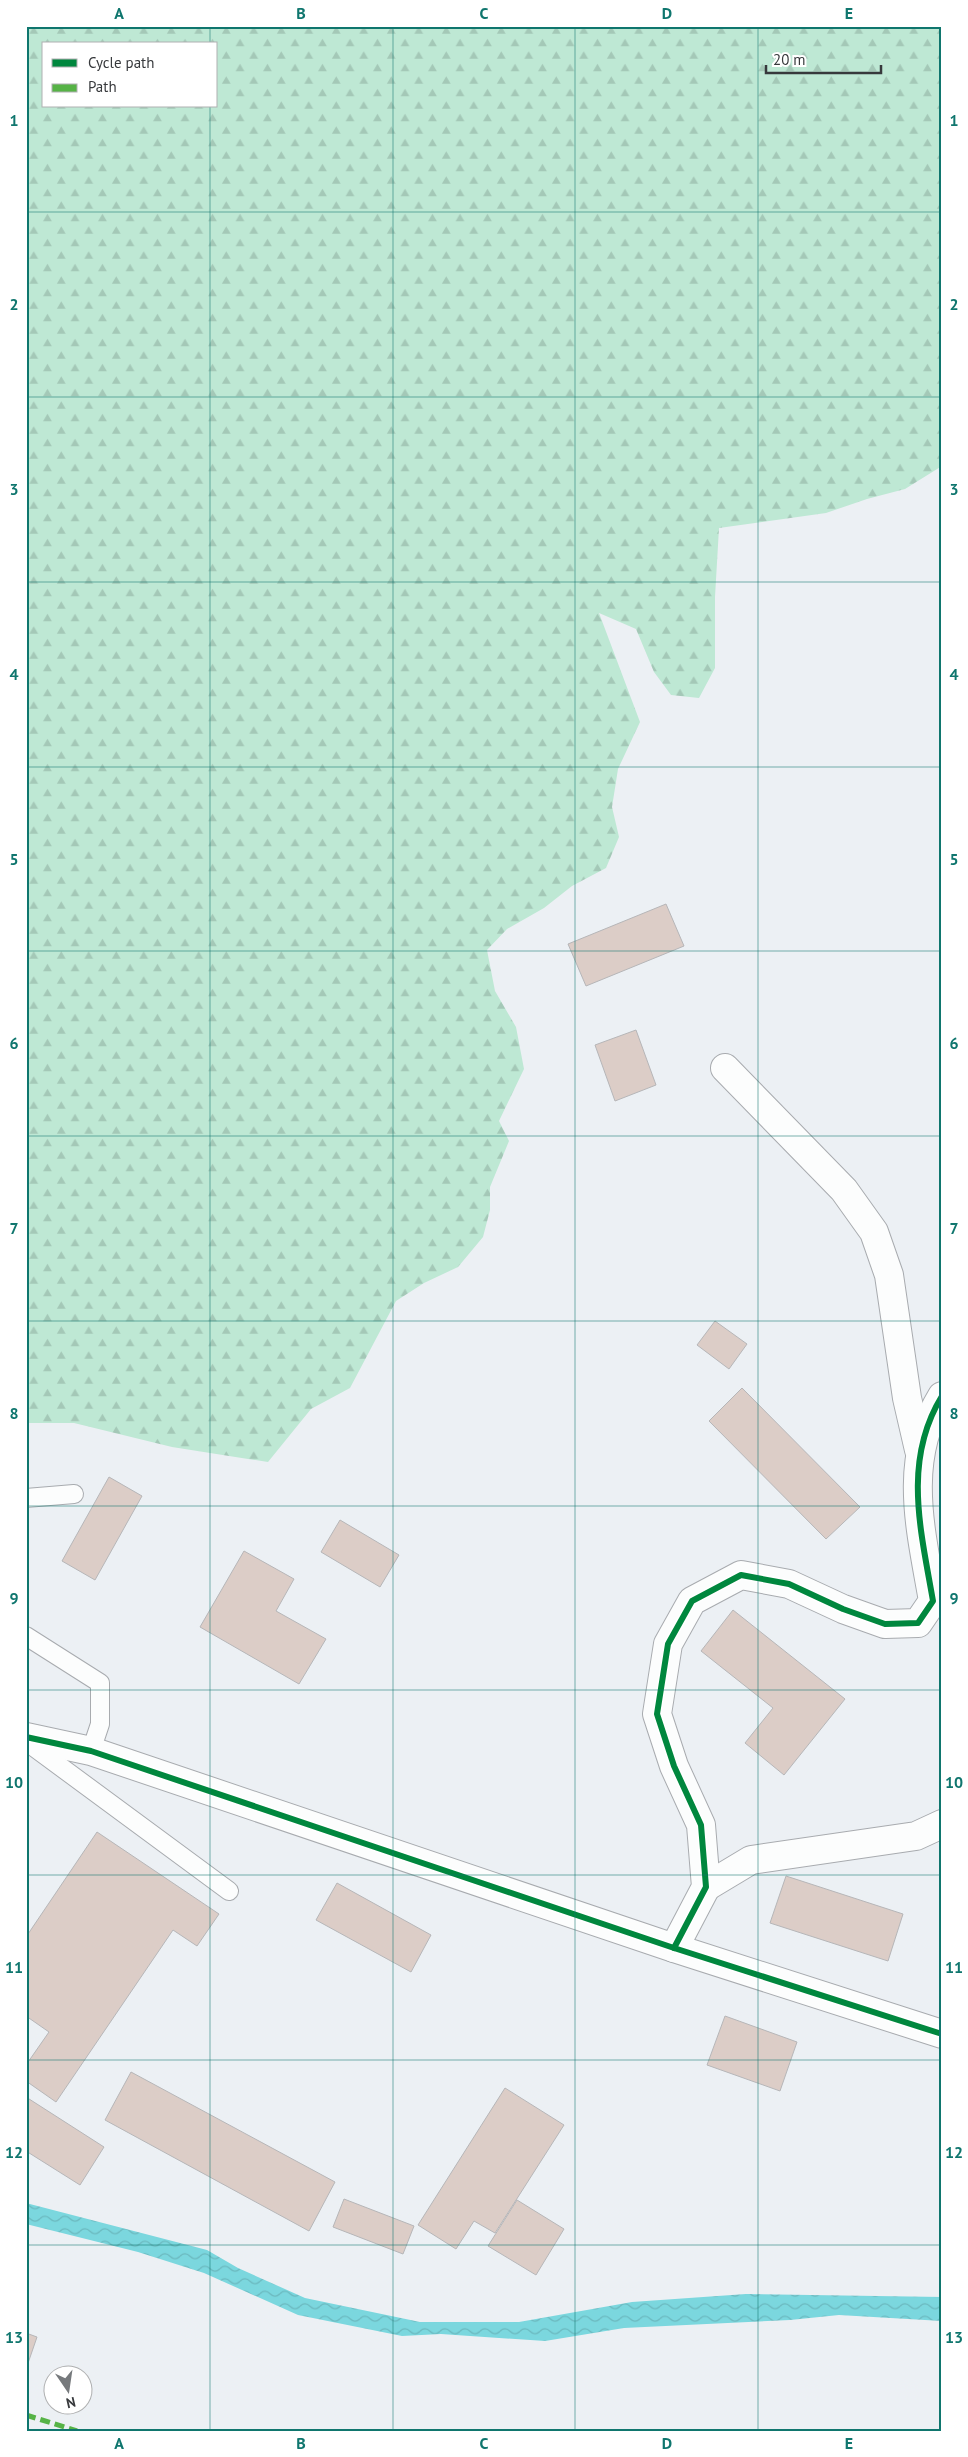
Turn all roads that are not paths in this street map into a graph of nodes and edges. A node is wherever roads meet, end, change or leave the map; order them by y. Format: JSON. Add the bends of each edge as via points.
{"nodes":[{"id":1,"x":725,"y":1068,"type":"dead end"},
{"id":2,"x":942,"y":1396,"type":"edge"},
{"id":3,"x":920,"y":1450,"type":"junction"},
{"id":4,"x":74,"y":1494,"type":"dead end"},
{"id":5,"x":26,"y":1498,"type":"edge"},
{"id":6,"x":937,"y":1611,"type":"edge"},
{"id":7,"x":26,"y":1636,"type":"edge"},
{"id":8,"x":26,"y":1737,"type":"edge"},
{"id":9,"x":26,"y":1741,"type":"edge"},
{"id":10,"x":91,"y":1751,"type":"junction"},
{"id":11,"x":942,"y":1824,"type":"edge"},
{"id":12,"x":706,"y":1887,"type":"junction"},
{"id":13,"x":229,"y":1891,"type":"dead end"},
{"id":14,"x":674,"y":1948,"type":"junction"},
{"id":15,"x":942,"y":2034,"type":"edge"}],
"edges":[{"from":1,"to":3,"type":"street","via":[[844,1190],[874,1232],[889,1275],[907,1398]]},
{"from":2,"to":3,"type":"street"},
{"from":3,"to":6,"type":"street","via":[[916,1490]]},
{"from":4,"to":5,"type":"lane"},
{"from":6,"to":12,"type":"street","via":[[918,1623],[885,1624],[789,1584],[741,1575],[692,1601],[668,1644],[658,1714],[674,1766],[700,1825]]},
{"from":7,"to":10,"type":"lane","via":[[100,1683],[100,1724]]},
{"from":8,"to":10,"type":"street"},
{"from":9,"to":13,"type":"lane"},
{"from":10,"to":14,"type":"street"},
{"from":11,"to":12,"type":"street","via":[[916,1836],[751,1860]]},
{"from":12,"to":14,"type":"street"},
{"from":14,"to":15,"type":"street"}]}
